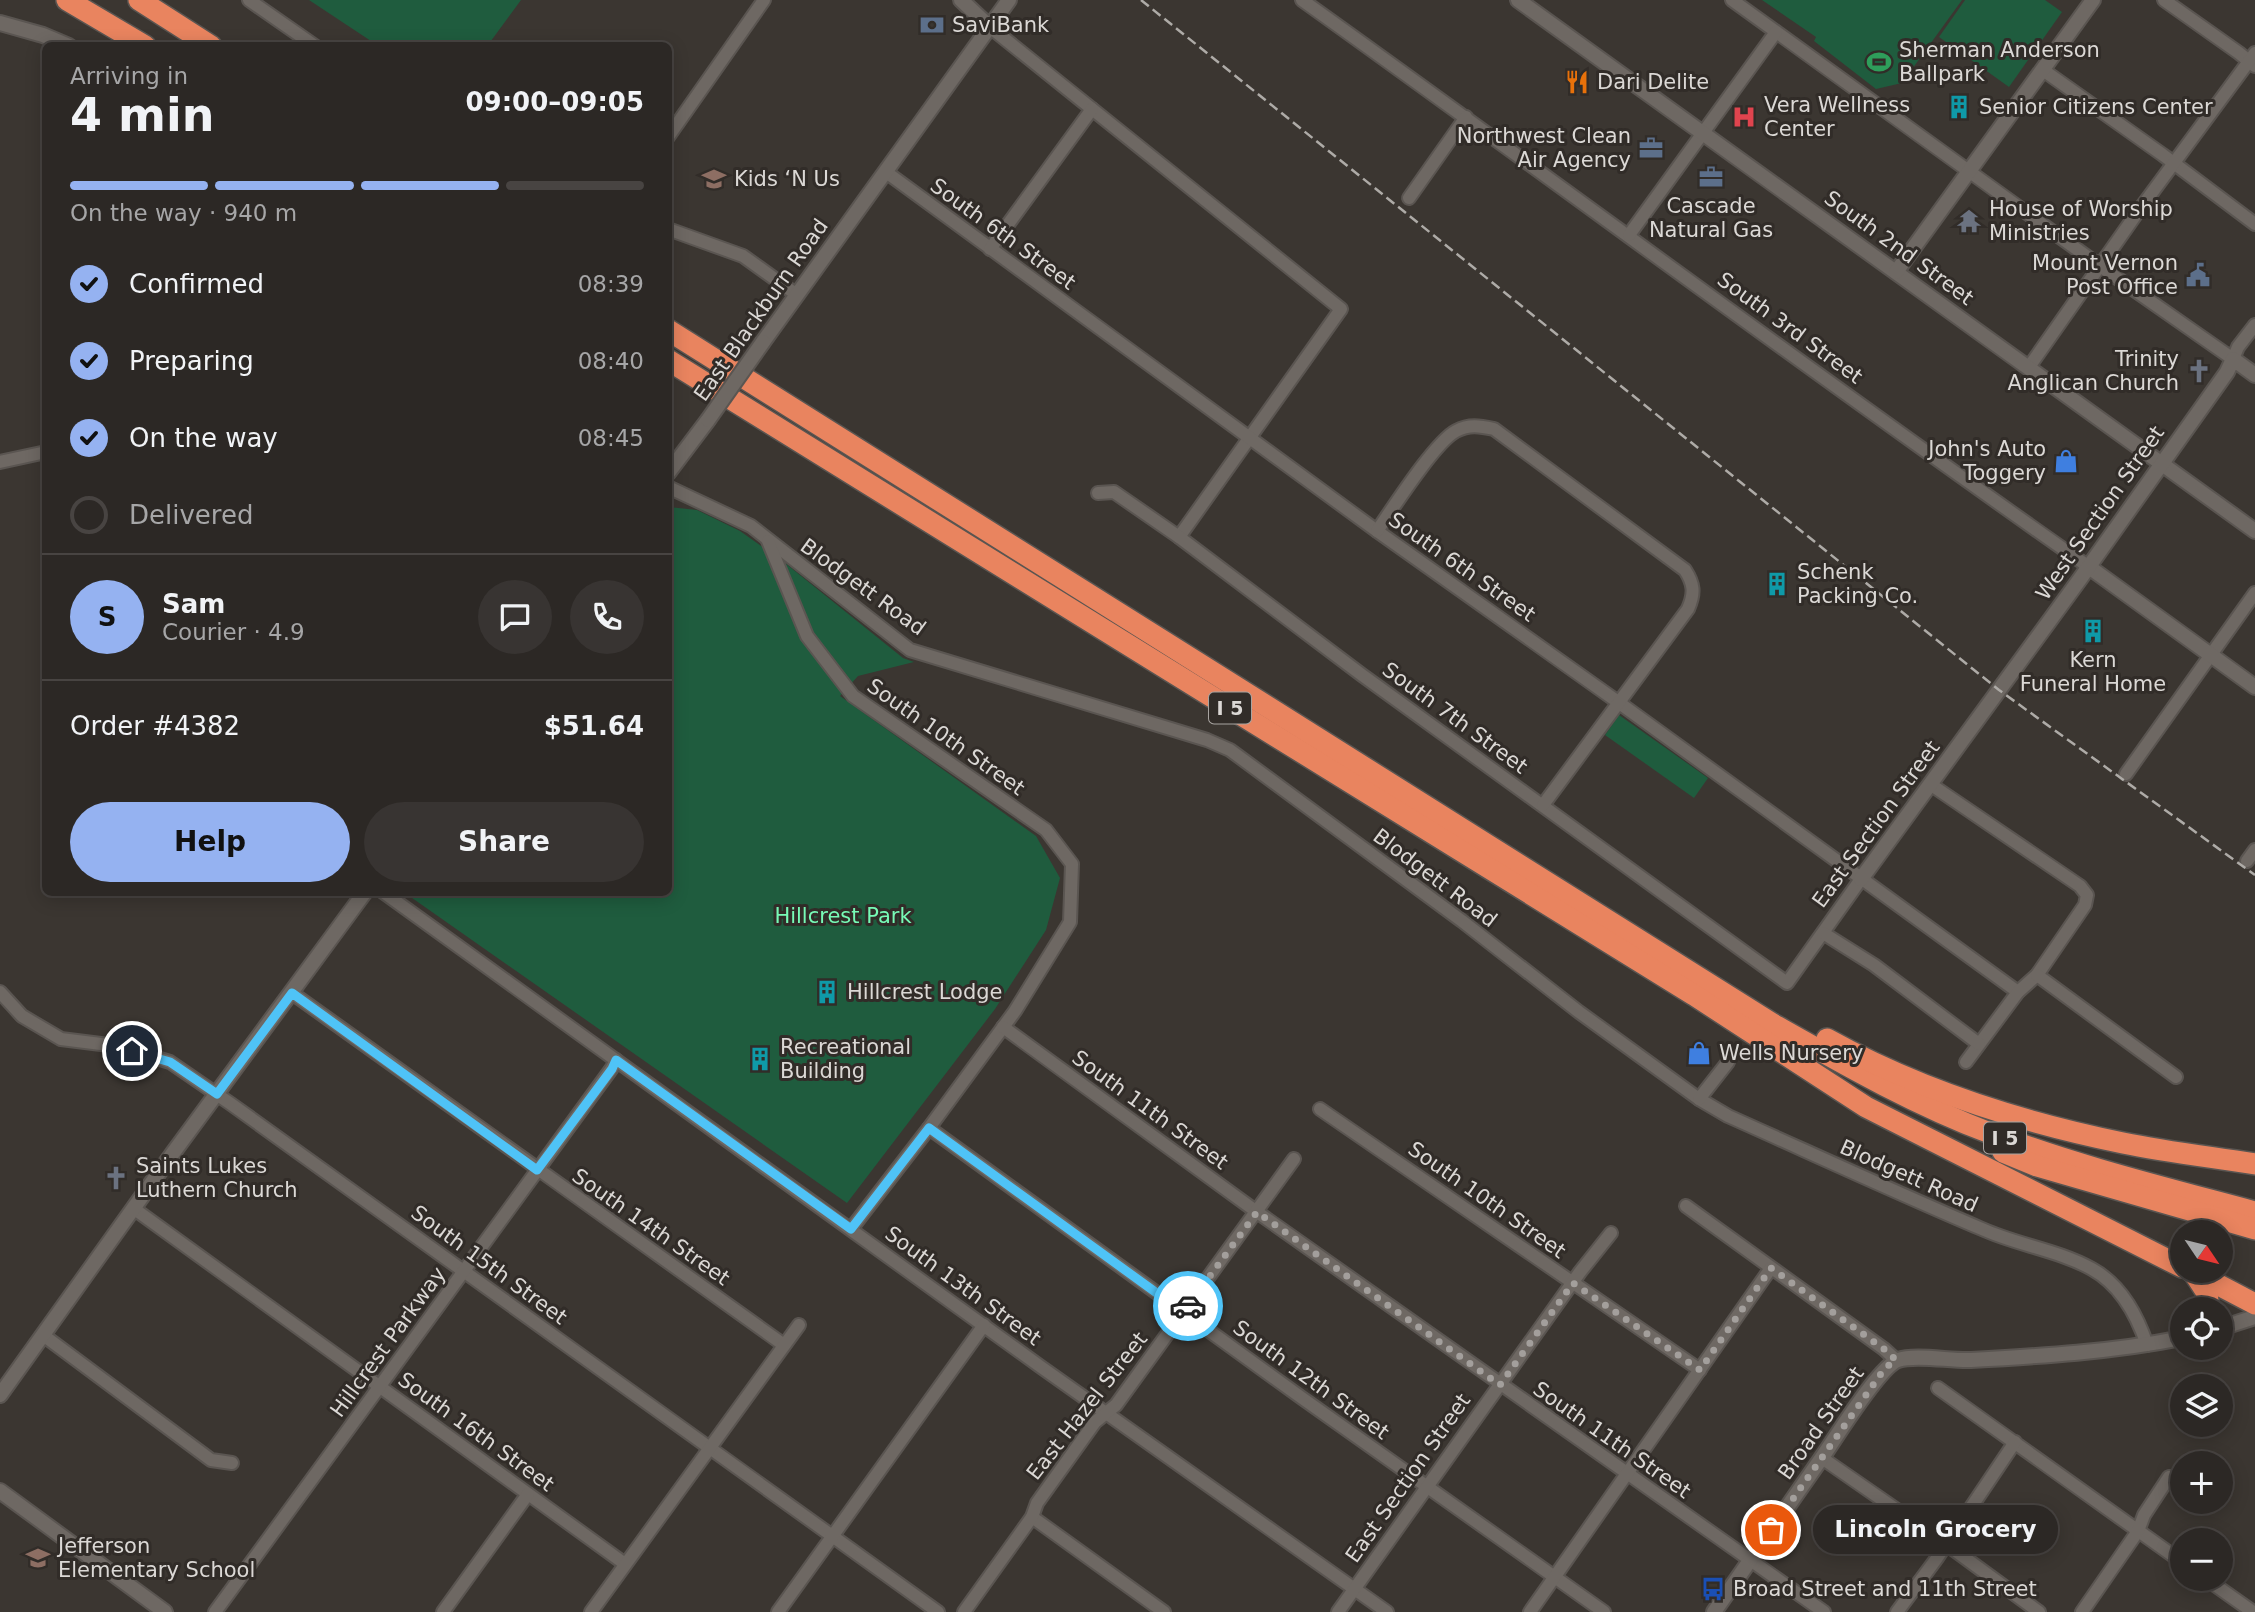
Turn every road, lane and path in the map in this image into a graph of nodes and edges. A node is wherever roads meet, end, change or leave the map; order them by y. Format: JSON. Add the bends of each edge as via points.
{"nodes":[{"id":1,"x":67,"y":0,"type":"edge"},
{"id":2,"x":88,"y":0,"type":"edge"},
{"id":3,"x":139,"y":0,"type":"edge"},
{"id":4,"x":164,"y":0,"type":"edge"},
{"id":5,"x":249,"y":0,"type":"edge"},
{"id":6,"x":764,"y":0,"type":"edge"},
{"id":7,"x":961,"y":0,"type":"edge"},
{"id":8,"x":1009,"y":0,"type":"edge"},
{"id":9,"x":1302,"y":0,"type":"edge"},
{"id":10,"x":1518,"y":0,"type":"edge"},
{"id":11,"x":1732,"y":0,"type":"edge"},
{"id":12,"x":2093,"y":0,"type":"edge"},
{"id":13,"x":2164,"y":0,"type":"edge"},
{"id":14,"x":0,"y":23,"type":"edge"},
{"id":15,"x":990,"y":27,"type":"junction"},
{"id":16,"x":1776,"y":32,"type":"junction"},
{"id":17,"x":60,"y":42,"type":"edge"},
{"id":18,"x":138,"y":42,"type":"edge"},
{"id":19,"x":155,"y":42,"type":"edge"},
{"id":20,"x":206,"y":42,"type":"edge"},
{"id":21,"x":222,"y":42,"type":"edge"},
{"id":22,"x":309,"y":42,"type":"edge"},
{"id":23,"x":2253,"y":60,"type":"edge"},
{"id":24,"x":2043,"y":70,"type":"junction"},
{"id":25,"x":1092,"y":109,"type":"junction"},
{"id":26,"x":1466,"y":117,"type":"junction"},
{"id":27,"x":672,"y":131,"type":"edge"},
{"id":28,"x":1704,"y":134,"type":"junction"},
{"id":29,"x":2174,"y":163,"type":"junction"},
{"id":30,"x":1969,"y":170,"type":"junction"},
{"id":31,"x":886,"y":172,"type":"junction"},
{"id":32,"x":1409,"y":198,"type":"dead end"},
{"id":33,"x":2255,"y":224,"type":"edge"},
{"id":34,"x":672,"y":230,"type":"edge"},
{"id":35,"x":1629,"y":235,"type":"junction"},
{"id":36,"x":990,"y":249,"type":"junction"},
{"id":37,"x":2100,"y":266,"type":"junction"},
{"id":38,"x":1896,"y":272,"type":"junction"},
{"id":39,"x":797,"y":295,"type":"junction"},
{"id":40,"x":2255,"y":325,"type":"edge"},
{"id":41,"x":672,"y":333,"type":"edge"},
{"id":42,"x":2233,"y":359,"type":"junction"},
{"id":43,"x":672,"y":362,"type":"edge"},
{"id":44,"x":2029,"y":367,"type":"junction"},
{"id":45,"x":2255,"y":375,"type":"edge"},
{"id":46,"x":1251,"y":438,"type":"junction"},
{"id":47,"x":42,"y":453,"type":"edge"},
{"id":48,"x":0,"y":462,"type":"edge"},
{"id":49,"x":2162,"y":464,"type":"junction"},
{"id":50,"x":672,"y":468,"type":"edge"},
{"id":51,"x":672,"y":489,"type":"edge"},
{"id":52,"x":1098,"y":493,"type":"dead end"},
{"id":53,"x":1377,"y":531,"type":"junction"},
{"id":54,"x":2255,"y":531,"type":"edge"},
{"id":55,"x":1179,"y":537,"type":"junction"},
{"id":56,"x":768,"y":541,"type":"junction"},
{"id":57,"x":2089,"y":567,"type":"junction"},
{"id":58,"x":2255,"y":593,"type":"edge"},
{"id":59,"x":2211,"y":654,"type":"junction"},
{"id":60,"x":2255,"y":687,"type":"edge"},
{"id":61,"x":1999,"y":690,"type":"joint"},
{"id":62,"x":1618,"y":702,"type":"junction"},
{"id":63,"x":2126,"y":774,"type":"dead end"},
{"id":64,"x":1930,"y":784,"type":"junction"},
{"id":65,"x":1543,"y":805,"type":"junction"},
{"id":66,"x":2255,"y":850,"type":"edge"},
{"id":67,"x":2247,"y":861,"type":"dead end"},
{"id":68,"x":1861,"y":879,"type":"junction"},
{"id":69,"x":362,"y":896,"type":"edge"},
{"id":70,"x":389,"y":896,"type":"edge"},
{"id":71,"x":1586,"y":907,"type":"junction"},
{"id":72,"x":1823,"y":933,"type":"junction"},
{"id":73,"x":2038,"y":975,"type":"junction"},
{"id":74,"x":1787,"y":983,"type":"joint"},
{"id":75,"x":0,"y":992,"type":"edge"},
{"id":76,"x":2018,"y":992,"type":"junction"},
{"id":77,"x":292,"y":993,"type":"junction"},
{"id":78,"x":1003,"y":1027,"type":"junction"},
{"id":79,"x":1979,"y":1044,"type":"junction"},
{"id":80,"x":1791,"y":1056,"type":"junction"},
{"id":81,"x":616,"y":1060,"type":"junction"},
{"id":82,"x":1728,"y":1062,"type":"dead end"},
{"id":83,"x":1966,"y":1062,"type":"dead end"},
{"id":84,"x":2176,"y":1077,"type":"dead end"},
{"id":85,"x":217,"y":1094,"type":"junction"},
{"id":86,"x":1699,"y":1099,"type":"junction"},
{"id":87,"x":1320,"y":1109,"type":"dead end"},
{"id":88,"x":929,"y":1128,"type":"junction"},
{"id":89,"x":1294,"y":1158,"type":"dead end"},
{"id":90,"x":2255,"y":1164,"type":"edge"},
{"id":91,"x":537,"y":1170,"type":"junction"},
{"id":92,"x":1686,"y":1206,"type":"dead end"},
{"id":93,"x":133,"y":1208,"type":"junction"},
{"id":94,"x":1257,"y":1212,"type":"junction"},
{"id":95,"x":2255,"y":1212,"type":"edge"},
{"id":96,"x":851,"y":1229,"type":"junction"},
{"id":97,"x":2255,"y":1229,"type":"edge"},
{"id":98,"x":1611,"y":1233,"type":"dead end"},
{"id":99,"x":2170,"y":1260,"type":"edge"},
{"id":100,"x":1771,"y":1268,"type":"junction"},
{"id":101,"x":465,"y":1271,"type":"junction"},
{"id":102,"x":1573,"y":1283,"type":"junction"},
{"id":103,"x":2214,"y":1283,"type":"edge"},
{"id":104,"x":2255,"y":1304,"type":"edge"},
{"id":105,"x":1183,"y":1311,"type":"junction"},
{"id":106,"x":2255,"y":1317,"type":"edge"},
{"id":107,"x":2233,"y":1324,"type":"edge"},
{"id":108,"x":799,"y":1325,"type":"dead end"},
{"id":109,"x":984,"y":1325,"type":"junction"},
{"id":110,"x":43,"y":1335,"type":"junction"},
{"id":111,"x":2170,"y":1340,"type":"edge"},
{"id":112,"x":784,"y":1345,"type":"junction"},
{"id":113,"x":2147,"y":1345,"type":"junction"},
{"id":114,"x":1896,"y":1360,"type":"junction"},
{"id":115,"x":1700,"y":1370,"type":"junction"},
{"id":116,"x":1500,"y":1385,"type":"junction"},
{"id":117,"x":380,"y":1386,"type":"junction"},
{"id":118,"x":1938,"y":1388,"type":"dead end"},
{"id":119,"x":0,"y":1395,"type":"edge"},
{"id":120,"x":1107,"y":1413,"type":"junction"},
{"id":121,"x":2015,"y":1442,"type":"junction"},
{"id":122,"x":710,"y":1448,"type":"junction"},
{"id":123,"x":1822,"y":1458,"type":"junction"},
{"id":124,"x":232,"y":1463,"type":"dead end"},
{"id":125,"x":1627,"y":1474,"type":"junction"},
{"id":126,"x":2169,"y":1477,"type":"dead end"},
{"id":127,"x":1428,"y":1488,"type":"junction"},
{"id":128,"x":0,"y":1491,"type":"edge"},
{"id":129,"x":528,"y":1494,"type":"junction"},
{"id":130,"x":1032,"y":1517,"type":"junction"},
{"id":131,"x":2138,"y":1531,"type":"junction"},
{"id":132,"x":833,"y":1535,"type":"junction"},
{"id":133,"x":1946,"y":1544,"type":"junction"},
{"id":134,"x":2170,"y":1554,"type":"edge"},
{"id":135,"x":1750,"y":1560,"type":"junction"},
{"id":136,"x":625,"y":1564,"type":"junction"},
{"id":137,"x":1554,"y":1577,"type":"junction"},
{"id":138,"x":1354,"y":1589,"type":"junction"},
{"id":139,"x":2224,"y":1591,"type":"edge"},
{"id":140,"x":165,"y":1612,"type":"edge"},
{"id":141,"x":215,"y":1612,"type":"edge"},
{"id":142,"x":443,"y":1612,"type":"edge"},
{"id":143,"x":591,"y":1612,"type":"edge"},
{"id":144,"x":778,"y":1612,"type":"edge"},
{"id":145,"x":938,"y":1612,"type":"edge"},
{"id":146,"x":964,"y":1612,"type":"edge"},
{"id":147,"x":1164,"y":1612,"type":"edge"},
{"id":148,"x":1338,"y":1612,"type":"edge"},
{"id":149,"x":1387,"y":1612,"type":"edge"},
{"id":150,"x":1530,"y":1612,"type":"edge"},
{"id":151,"x":1604,"y":1612,"type":"edge"},
{"id":152,"x":1714,"y":1612,"type":"edge"},
{"id":153,"x":1824,"y":1612,"type":"edge"},
{"id":154,"x":1897,"y":1612,"type":"edge"},
{"id":155,"x":2039,"y":1612,"type":"edge"},
{"id":156,"x":2082,"y":1612,"type":"edge"},
{"id":157,"x":2253,"y":1612,"type":"edge"}],
"edges":[{"from":1,"to":18,"type":"highway"},
{"from":2,"to":19,"type":"highway"},
{"from":3,"to":20,"type":"highway"},
{"from":4,"to":21,"type":"highway"},
{"from":5,"to":22,"type":"street"},
{"from":6,"to":27,"type":"street"},
{"from":7,"to":15,"type":"street"},
{"from":8,"to":15,"type":"street","name":"East Blackburn Road"},
{"from":9,"to":26,"type":"street","name":"South 3rd Street"},
{"from":10,"to":28,"type":"street","name":"South 2nd Street"},
{"from":11,"to":16,"type":"street"},
{"from":12,"to":24,"type":"street"},
{"from":13,"to":23,"type":"street"},
{"from":14,"to":17,"type":"street"},
{"from":15,"to":25,"type":"street"},
{"from":15,"to":31,"type":"street","name":"East Blackburn Road"},
{"from":16,"to":28,"type":"street"},
{"from":16,"to":30,"type":"street"},
{"from":23,"to":29,"type":"street"},
{"from":24,"to":29,"type":"street"},
{"from":24,"to":30,"type":"street"},
{"from":25,"to":36,"type":"street"},
{"from":25,"to":46,"type":"street","via":[[1341,309]]},
{"from":26,"to":32,"type":"street"},
{"from":26,"to":35,"type":"street","name":"South 3rd Street"},
{"from":28,"to":35,"type":"street"},
{"from":28,"to":38,"type":"street","name":"South 2nd Street"},
{"from":29,"to":33,"type":"street"},
{"from":29,"to":37,"type":"street"},
{"from":30,"to":37,"type":"street"},
{"from":30,"to":38,"type":"street"},
{"from":31,"to":36,"type":"street","name":"South 6th Street"},
{"from":31,"to":39,"type":"street","name":"East Blackburn Road"},
{"from":34,"to":39,"type":"street","via":[[743,256]]},
{"from":35,"to":57,"type":"street","name":"South 3rd Street"},
{"from":36,"to":46,"type":"street","name":"South 6th Street"},
{"from":37,"to":42,"type":"street"},
{"from":37,"to":44,"type":"street"},
{"from":38,"to":44,"type":"street","name":"South 2nd Street"},
{"from":39,"to":50,"type":"street","name":"East Blackburn Road","bridge":true},
{"from":40,"to":42,"type":"street","name":"West Section Street"},
{"from":41,"to":71,"type":"highway","number":"I 5"},
{"from":42,"to":45,"type":"street"},
{"from":42,"to":49,"type":"street","name":"West Section Street"},
{"from":43,"to":80,"type":"highway","number":"I 5"},
{"from":44,"to":49,"type":"street","name":"South 2nd Street"},
{"from":46,"to":53,"type":"street","name":"South 6th Street"},
{"from":46,"to":55,"type":"street"},
{"from":47,"to":48,"type":"street"},
{"from":49,"to":54,"type":"street","name":"South 2nd Street"},
{"from":49,"to":57,"type":"street","name":"West Section Street"},
{"from":51,"to":56,"type":"street","name":"Blodgett Road","via":[[751,526]]},
{"from":52,"to":55,"type":"street","name":"South 7th Street","via":[[1114,492]]},
{"from":53,"to":62,"type":"street","name":"South 6th Street"},
{"from":53,"to":62,"type":"street","via":[[1450,435],[1475,425],[1494,429],[1685,570],[1693,582],[1694,596],[1688,608]]},
{"from":55,"to":65,"type":"street","name":"South 7th Street"},
{"from":56,"to":78,"type":"street","name":"South 10th Street","via":[[807,636],[853,696],[1046,830],[1072,864],[1070,922]]},
{"from":56,"to":86,"type":"street","name":"Blodgett Road","via":[[910,650],[1230,750]]},
{"from":57,"to":59,"type":"street","name":"South 3rd Street"},
{"from":57,"to":61,"type":"street","name":"West Section Street"},
{"from":58,"to":59,"type":"street"},
{"from":59,"to":60,"type":"street","name":"South 3rd Street"},
{"from":59,"to":63,"type":"street"},
{"from":61,"to":64,"type":"street","name":"East Section Street"},
{"from":62,"to":65,"type":"street"},
{"from":62,"to":68,"type":"street","name":"South 6th Street"},
{"from":64,"to":68,"type":"street","name":"East Section Street"},
{"from":64,"to":73,"type":"street","via":[[2087,895],[2085,905]]},
{"from":65,"to":74,"type":"street","name":"South 7th Street"},
{"from":66,"to":67,"type":"street"},
{"from":68,"to":72,"type":"street","name":"East Section Street"},
{"from":68,"to":76,"type":"street","name":"South 6th Street"},
{"from":69,"to":77,"type":"street"},
{"from":70,"to":81,"type":"street","name":"South 13th Street"},
{"from":71,"to":90,"type":"highway","via":[[1900,1076],[2064,1130]]},
{"from":71,"to":95,"type":"highway","number":"I 5","via":[[1863,1076],[1988,1133],[2079,1164]]},
{"from":72,"to":74,"type":"street","name":"East Section Street"},
{"from":72,"to":79,"type":"street"},
{"from":73,"to":76,"type":"street"},
{"from":73,"to":84,"type":"street"},
{"from":75,"to":85,"type":"street","name":"South 15th Street","via":[[22,1016],[61,1039],[117,1046],[170,1062]]},
{"from":76,"to":79,"type":"street"},
{"from":77,"to":85,"type":"street"},
{"from":77,"to":91,"type":"street","name":"South 14th Street"},
{"from":78,"to":88,"type":"street"},
{"from":78,"to":94,"type":"street","name":"South 11th Street"},
{"from":79,"to":83,"type":"street"},
{"from":80,"to":97,"type":"highway","number":"I 5","via":[[2037,1166]]},
{"from":80,"to":99,"type":"highway","via":[[1866,1107]]},
{"from":81,"to":91,"type":"street","name":"Hillcrest Parkway"},
{"from":81,"to":96,"type":"street","name":"South 13th Street"},
{"from":82,"to":86,"type":"street"},
{"from":85,"to":93,"type":"street"},
{"from":85,"to":101,"type":"street","name":"South 15th Street"},
{"from":86,"to":113,"type":"street","name":"Blodgett Road","via":[[1985,1231],[2094,1270],[2136,1315]]},
{"from":87,"to":102,"type":"street","name":"South 10th Street"},
{"from":88,"to":96,"type":"street"},
{"from":88,"to":105,"type":"street","name":"South 12th Street"},
{"from":89,"to":94,"type":"street","name":"East Hazel Street"},
{"from":91,"to":101,"type":"street","name":"Hillcrest Parkway"},
{"from":91,"to":112,"type":"street","name":"South 14th Street"},
{"from":92,"to":100,"type":"street"},
{"from":93,"to":110,"type":"street"},
{"from":93,"to":117,"type":"street","name":"South 16th Street"},
{"from":94,"to":105,"type":"street","name":"East Hazel Street"},
{"from":94,"to":116,"type":"street","name":"South 11th Street"},
{"from":96,"to":109,"type":"street","name":"South 13th Street"},
{"from":98,"to":102,"type":"street","name":"East Section Street"},
{"from":100,"to":114,"type":"street"},
{"from":100,"to":115,"type":"street"},
{"from":101,"to":117,"type":"street","name":"Hillcrest Parkway"},
{"from":101,"to":122,"type":"street","name":"South 15th Street"},
{"from":102,"to":115,"type":"street","name":"South 10th Street"},
{"from":102,"to":116,"type":"street","name":"East Section Street"},
{"from":103,"to":104,"type":"highway"},
{"from":105,"to":120,"type":"street","name":"East Hazel Street"},
{"from":105,"to":127,"type":"street","name":"South 12th Street"},
{"from":106,"to":107,"type":"street"},
{"from":108,"to":112,"type":"street"},
{"from":109,"to":120,"type":"street","name":"South 13th Street"},
{"from":109,"to":132,"type":"street"},
{"from":110,"to":119,"type":"street"},
{"from":110,"to":124,"type":"street","via":[[211,1461]]},
{"from":111,"to":113,"type":"street","name":"Broad Street"},
{"from":112,"to":122,"type":"street"},
{"from":113,"to":114,"type":"street","name":"Broad Street","via":[[2059,1356]]},
{"from":114,"to":123,"type":"street","name":"Broad Street","via":[[1885,1368]]},
{"from":115,"to":125,"type":"street"},
{"from":116,"to":125,"type":"street","name":"South 11th Street"},
{"from":116,"to":127,"type":"street","name":"East Section Street"},
{"from":117,"to":129,"type":"street","name":"South 16th Street"},
{"from":117,"to":141,"type":"street","name":"Hillcrest Parkway"},
{"from":118,"to":121,"type":"street"},
{"from":120,"to":130,"type":"street","name":"East Hazel Street","via":[[1095,1422],[1037,1503]]},
{"from":120,"to":138,"type":"street","name":"South 13th Street"},
{"from":121,"to":131,"type":"street"},
{"from":121,"to":133,"type":"street"},
{"from":122,"to":132,"type":"street","name":"South 15th Street"},
{"from":122,"to":136,"type":"street"},
{"from":123,"to":133,"type":"street"},
{"from":123,"to":135,"type":"street","name":"Broad Street"},
{"from":125,"to":135,"type":"street","name":"South 11th Street"},
{"from":125,"to":137,"type":"street"},
{"from":126,"to":131,"type":"street"},
{"from":127,"to":137,"type":"street","name":"South 12th Street"},
{"from":127,"to":138,"type":"street","name":"East Section Street"},
{"from":128,"to":140,"type":"street"},
{"from":129,"to":136,"type":"street","name":"South 16th Street"},
{"from":129,"to":142,"type":"street"},
{"from":130,"to":146,"type":"street","name":"East Hazel Street"},
{"from":130,"to":147,"type":"street"},
{"from":131,"to":134,"type":"street"},
{"from":131,"to":156,"type":"street"},
{"from":132,"to":144,"type":"street"},
{"from":132,"to":145,"type":"street","name":"South 15th Street"},
{"from":133,"to":154,"type":"street"},
{"from":133,"to":155,"type":"street"},
{"from":135,"to":152,"type":"street","name":"Broad Street"},
{"from":135,"to":153,"type":"street","name":"South 11th Street"},
{"from":136,"to":143,"type":"street"},
{"from":137,"to":150,"type":"street"},
{"from":137,"to":151,"type":"street","name":"South 12th Street"},
{"from":138,"to":148,"type":"street","name":"East Section Street"},
{"from":138,"to":149,"type":"street","name":"South 13th Street"},
{"from":139,"to":157,"type":"street"}]}
